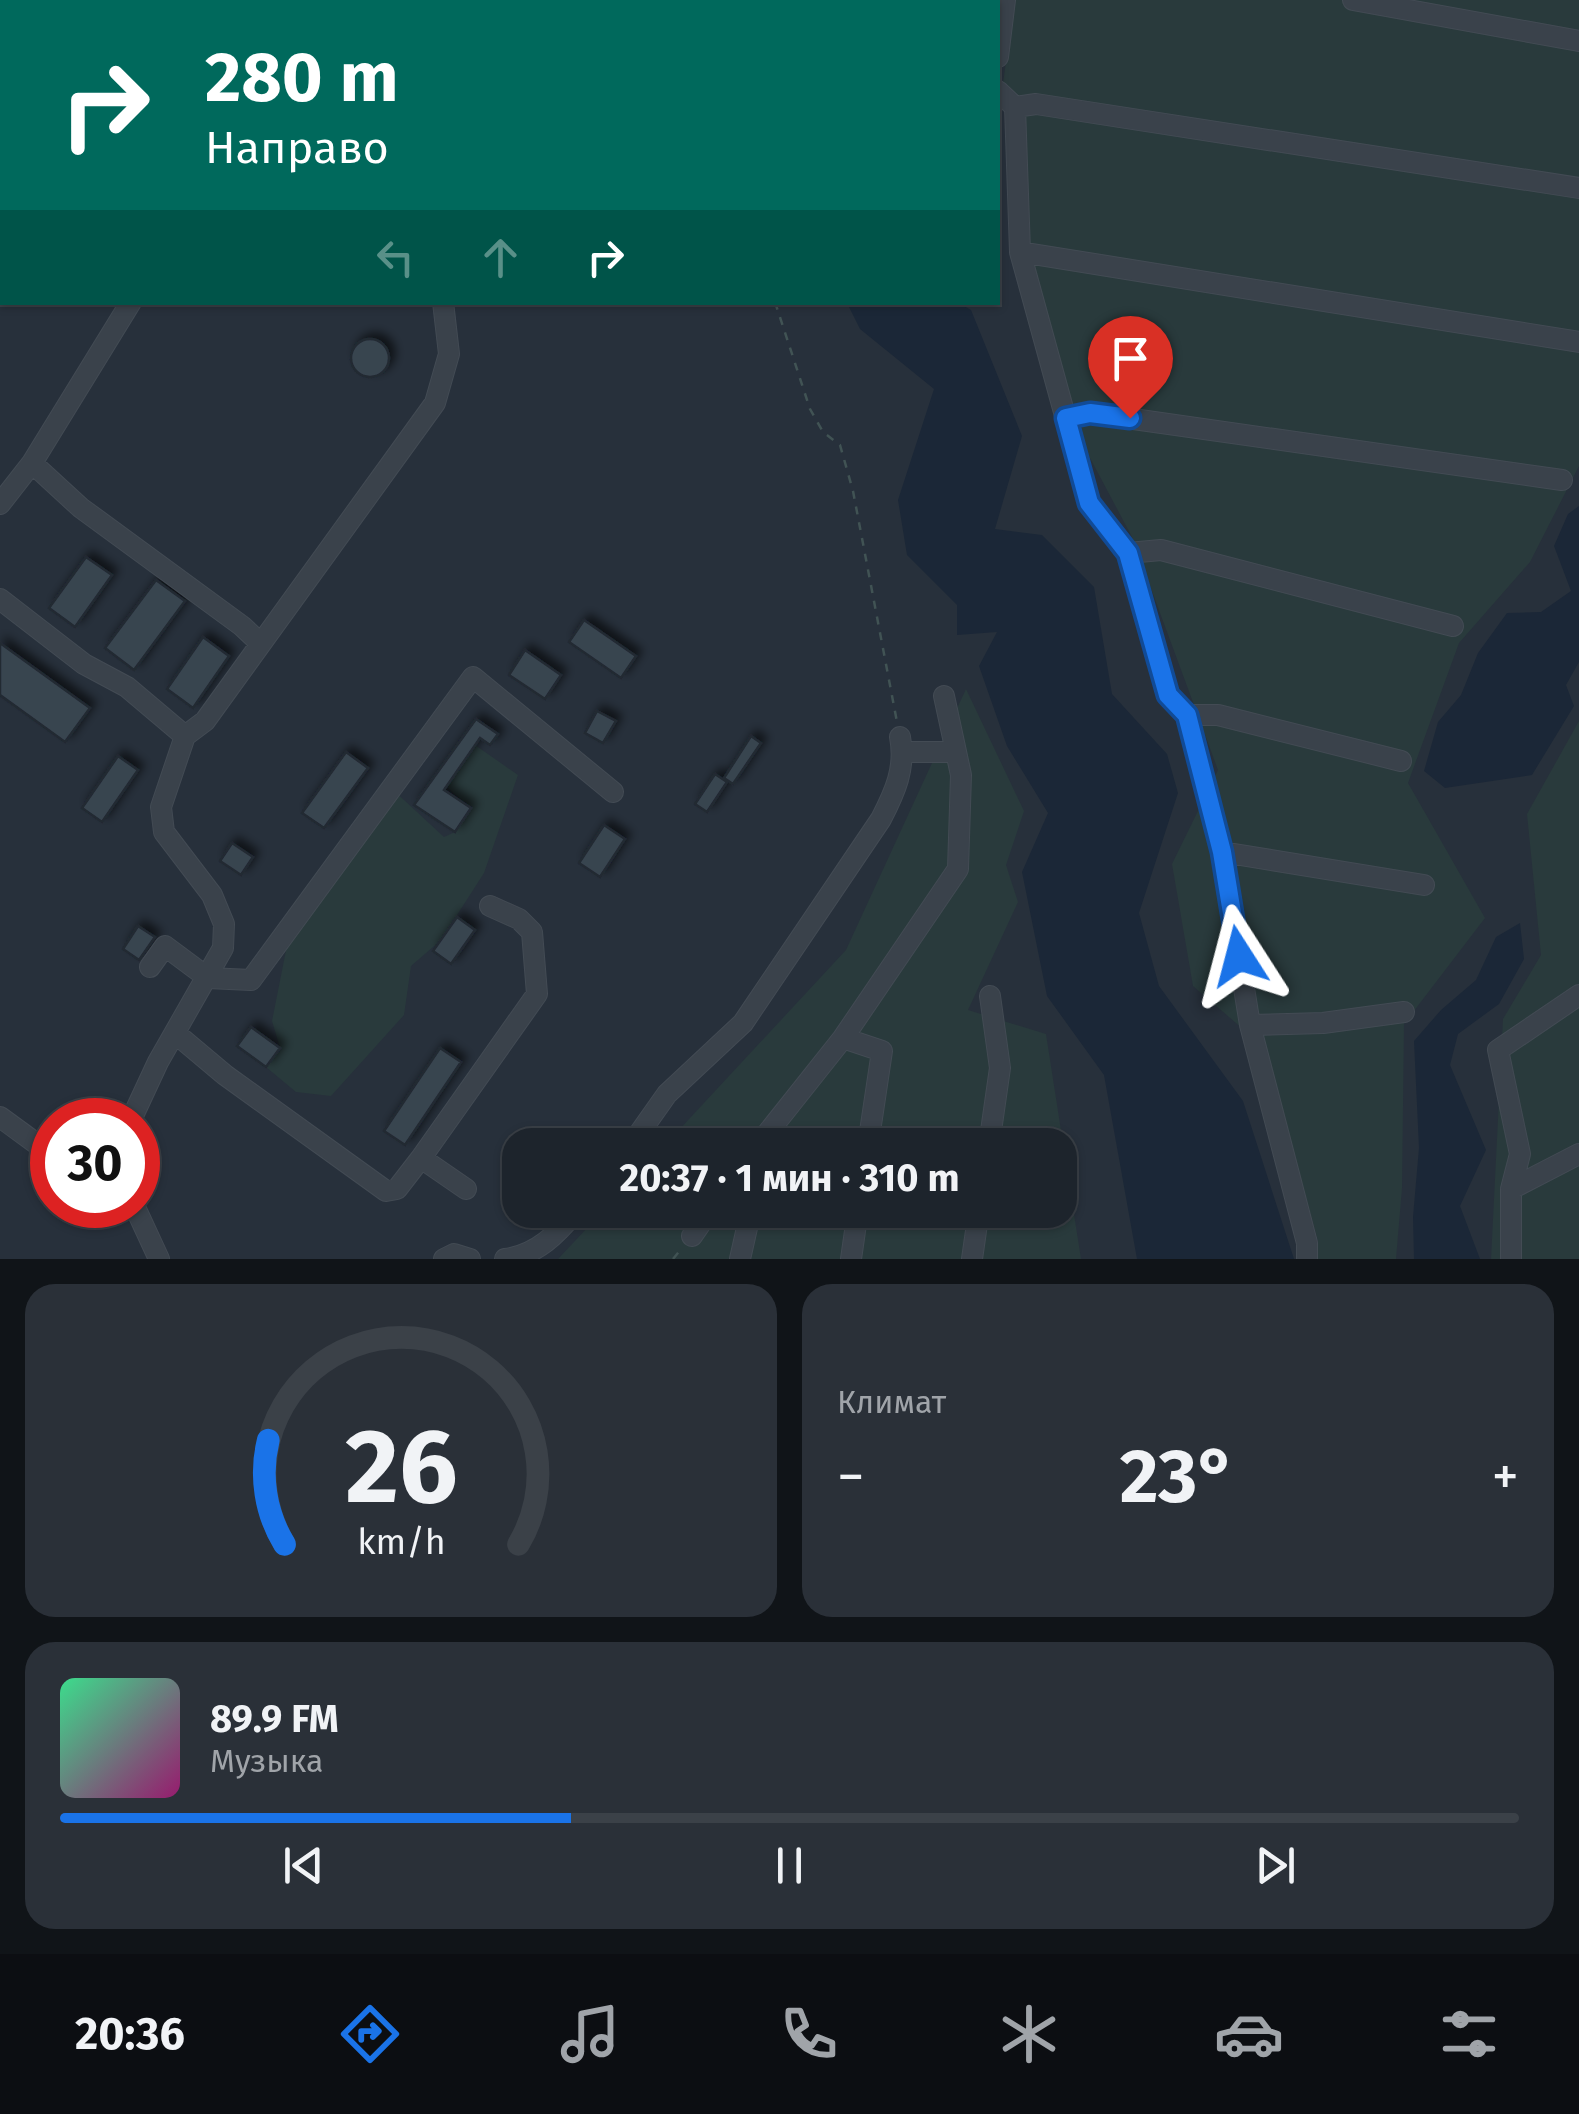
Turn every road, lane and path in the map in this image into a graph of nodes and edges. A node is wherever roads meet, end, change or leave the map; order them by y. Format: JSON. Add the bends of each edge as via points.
{"nodes":[{"id":1,"x":1005,"y":0,"type":"edge"},
{"id":2,"x":1352,"y":0,"type":"edge"},
{"id":3,"x":1000,"y":40,"type":"edge"},
{"id":4,"x":1579,"y":41,"type":"edge"},
{"id":5,"x":1000,"y":93,"type":"edge"},
{"id":6,"x":1015,"y":107,"type":"junction"},
{"id":7,"x":1579,"y":188,"type":"edge"},
{"id":8,"x":1020,"y":252,"type":"junction"},
{"id":9,"x":129,"y":305,"type":"edge"},
{"id":10,"x":444,"y":305,"type":"edge"},
{"id":11,"x":776,"y":305,"type":"edge"},
{"id":12,"x":1579,"y":342,"type":"edge"},
{"id":13,"x":1066,"y":418,"type":"junction"},
{"id":14,"x":32,"y":463,"type":"junction"},
{"id":15,"x":1562,"y":480,"type":"dead end"},
{"id":16,"x":0,"y":504,"type":"edge"},
{"id":17,"x":1128,"y":553,"type":"junction"},
{"id":18,"x":0,"y":599,"type":"edge"},
{"id":19,"x":1453,"y":626,"type":"dead end"},
{"id":20,"x":260,"y":643,"type":"junction"},
{"id":21,"x":944,"y":696,"type":"dead end"},
{"id":22,"x":1187,"y":715,"type":"junction"},
{"id":23,"x":186,"y":736,"type":"junction"},
{"id":24,"x":901,"y":745,"type":"junction"},
{"id":25,"x":956,"y":752,"type":"junction"},
{"id":26,"x":1402,"y":760,"type":"dead end"},
{"id":27,"x":612,"y":792,"type":"dead end"},
{"id":28,"x":1222,"y":852,"type":"junction"},
{"id":29,"x":1424,"y":885,"type":"dead end"},
{"id":30,"x":490,"y":906,"type":"dead end"},
{"id":31,"x":150,"y":967,"type":"dead end"},
{"id":32,"x":208,"y":978,"type":"junction"},
{"id":33,"x":1579,"y":995,"type":"edge"},
{"id":34,"x":990,"y":996,"type":"dead end"},
{"id":35,"x":1404,"y":1012,"type":"dead end"},
{"id":36,"x":1250,"y":1025,"type":"junction"},
{"id":37,"x":176,"y":1033,"type":"junction"},
{"id":38,"x":843,"y":1038,"type":"junction"},
{"id":39,"x":142,"y":1098,"type":"edge"},
{"id":40,"x":0,"y":1117,"type":"edge"},
{"id":41,"x":643,"y":1128,"type":"edge"},
{"id":42,"x":772,"y":1128,"type":"edge"},
{"id":43,"x":871,"y":1128,"type":"edge"},
{"id":44,"x":991,"y":1128,"type":"edge"},
{"id":45,"x":30,"y":1139,"type":"edge"},
{"id":46,"x":1579,"y":1154,"type":"edge"},
{"id":47,"x":422,"y":1158,"type":"junction"},
{"id":48,"x":466,"y":1189,"type":"dead end"},
{"id":49,"x":1510,"y":1190,"type":"junction"},
{"id":50,"x":145,"y":1228,"type":"edge"},
{"id":51,"x":563,"y":1228,"type":"edge"},
{"id":52,"x":698,"y":1228,"type":"edge"},
{"id":53,"x":747,"y":1228,"type":"edge"},
{"id":54,"x":855,"y":1228,"type":"edge"},
{"id":55,"x":976,"y":1228,"type":"edge"},
{"id":56,"x":692,"y":1236,"type":"dead end"},
{"id":57,"x":159,"y":1259,"type":"edge"},
{"id":58,"x":444,"y":1259,"type":"edge"},
{"id":59,"x":470,"y":1259,"type":"edge"},
{"id":60,"x":506,"y":1259,"type":"edge"},
{"id":61,"x":740,"y":1259,"type":"edge"},
{"id":62,"x":851,"y":1259,"type":"edge"},
{"id":63,"x":972,"y":1259,"type":"edge"},
{"id":64,"x":1307,"y":1259,"type":"edge"},
{"id":65,"x":1510,"y":1259,"type":"edge"}],
"edges":[{"from":1,"to":3,"type":"street"},
{"from":2,"to":4,"type":"street"},
{"from":5,"to":6,"type":"street"},
{"from":6,"to":7,"type":"street","via":[[1036,104]]},
{"from":6,"to":8,"type":"street"},
{"from":8,"to":12,"type":"street"},
{"from":8,"to":13,"type":"street"},
{"from":9,"to":14,"type":"street"},
{"from":10,"to":20,"type":"street","via":[[449,354],[435,403]]},
{"from":11,"to":24,"type":"path","via":[[810,409],[840,445]]},
{"from":13,"to":15,"type":"street","via":[[1090,413]]},
{"from":13,"to":17,"type":"street","via":[[1089,503]]},
{"from":14,"to":16,"type":"street"},
{"from":14,"to":20,"type":"street"},
{"from":17,"to":19,"type":"street","via":[[1161,550]]},
{"from":17,"to":22,"type":"street","via":[[1168,695]]},
{"from":18,"to":23,"type":"street"},
{"from":20,"to":23,"type":"street","via":[[205,721]]},
{"from":21,"to":25,"type":"street"},
{"from":22,"to":26,"type":"street","via":[[1218,715]]},
{"from":22,"to":28,"type":"street"},
{"from":23,"to":32,"type":"street","via":[[161,807],[164,832],[212,895],[224,924]]},
{"from":24,"to":25,"type":"street"},
{"from":24,"to":41,"type":"street","via":[[898,786],[880,818],[743,1023],[666,1094]]},
{"from":25,"to":38,"type":"street","via":[[958,869]]},
{"from":27,"to":32,"type":"street","via":[[472,677],[251,980]]},
{"from":28,"to":29,"type":"street"},
{"from":28,"to":36,"type":"street"},
{"from":30,"to":47,"type":"street","via":[[532,932],[537,994]]},
{"from":31,"to":32,"type":"street","via":[[165,946]]},
{"from":32,"to":37,"type":"street"},
{"from":33,"to":49,"type":"street","via":[[1498,1050],[1520,1154]]},
{"from":34,"to":44,"type":"street","via":[[1000,1068]]},
{"from":35,"to":36,"type":"street"},
{"from":36,"to":64,"type":"street"},
{"from":37,"to":39,"type":"street"},
{"from":37,"to":47,"type":"street","via":[[386,1190],[397,1190]]},
{"from":38,"to":42,"type":"street"},
{"from":38,"to":43,"type":"street","via":[[882,1051]]},
{"from":40,"to":45,"type":"street"},
{"from":46,"to":49,"type":"street"},
{"from":47,"to":48,"type":"street"},
{"from":49,"to":65,"type":"street"},
{"from":50,"to":57,"type":"street"},
{"from":51,"to":60,"type":"street","via":[[526,1256]]},
{"from":52,"to":56,"type":"street"},
{"from":53,"to":61,"type":"street"},
{"from":54,"to":62,"type":"street"},
{"from":55,"to":63,"type":"street"},
{"from":58,"to":59,"type":"street"}]}
